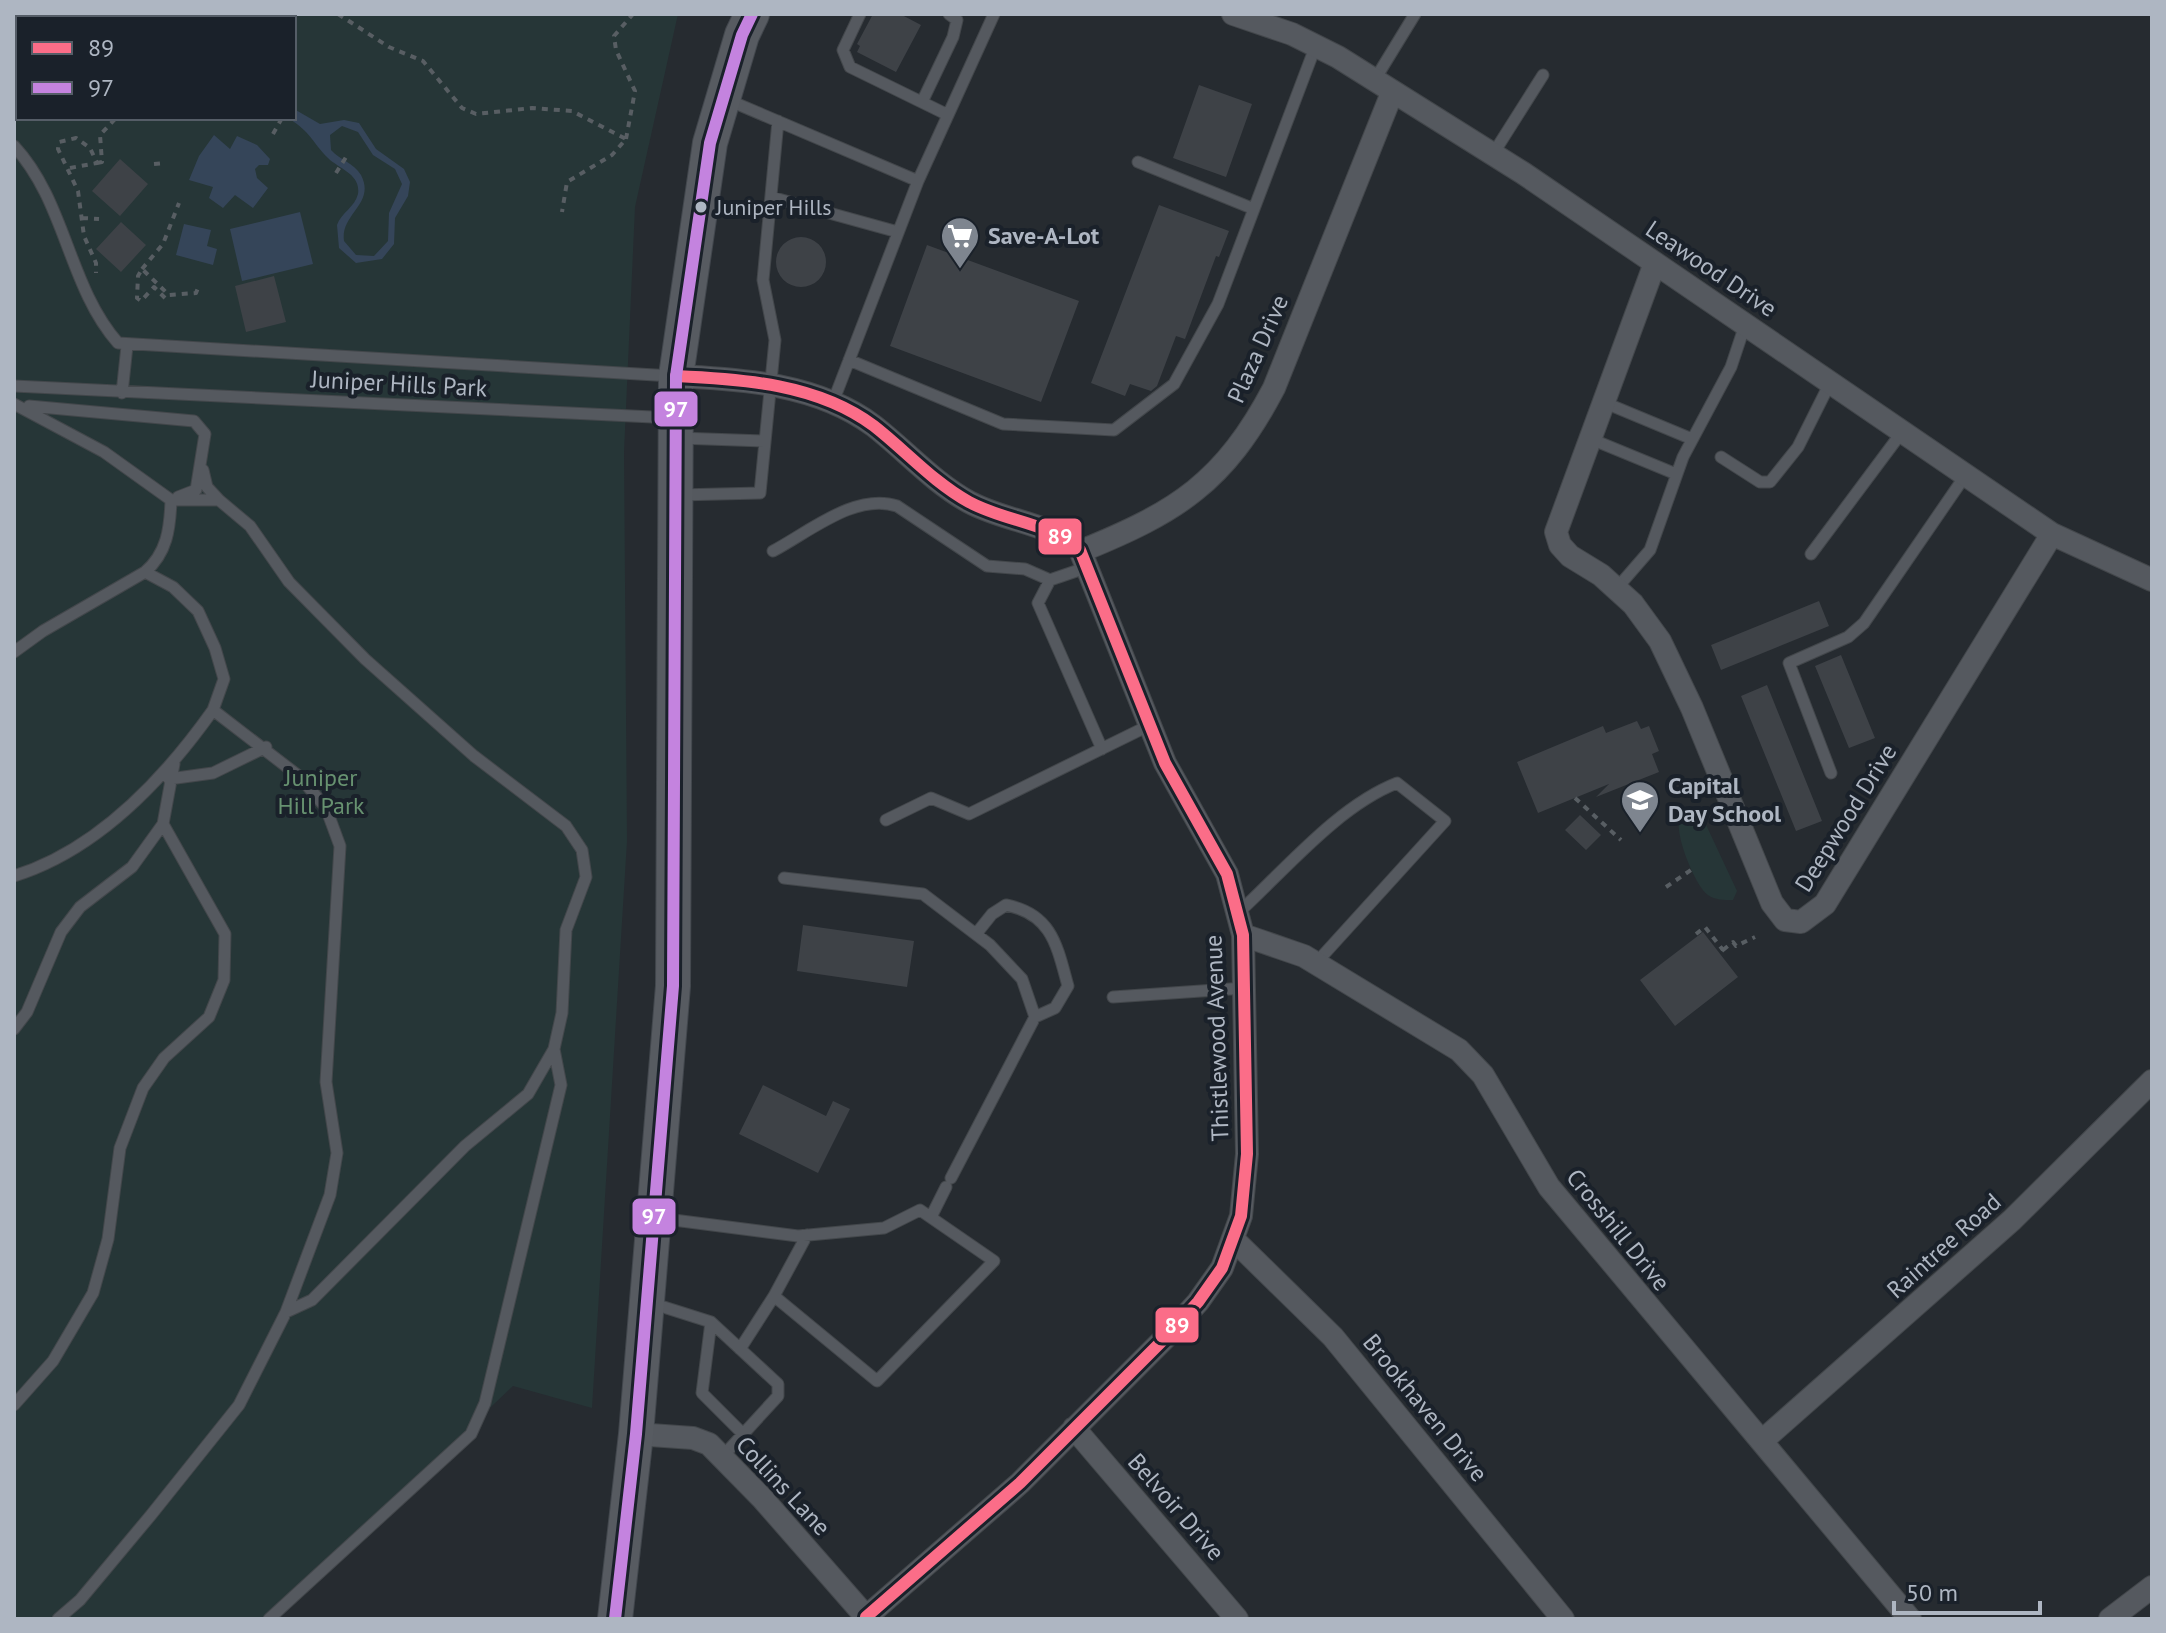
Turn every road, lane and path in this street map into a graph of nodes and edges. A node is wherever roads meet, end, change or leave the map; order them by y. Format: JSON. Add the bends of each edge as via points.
{"nodes":[{"id":1,"x":338,"y":14,"type":"edge"},
{"id":2,"x":633,"y":14,"type":"edge"},
{"id":3,"x":752,"y":14,"type":"edge"},
{"id":4,"x":860,"y":14,"type":"edge"},
{"id":5,"x":949,"y":14,"type":"edge"},
{"id":6,"x":994,"y":14,"type":"edge"},
{"id":7,"x":1233,"y":14,"type":"edge"},
{"id":8,"x":1415,"y":14,"type":"edge"},
{"id":9,"x":1275,"y":21,"type":"edge"},
{"id":10,"x":1316,"y":45,"type":"junction"},
{"id":11,"x":1543,"y":75,"type":"dead end"},
{"id":12,"x":1383,"y":87,"type":"junction"},
{"id":13,"x":724,"y":98,"type":"junction"},
{"id":14,"x":922,"y":102,"type":"junction"},
{"id":15,"x":948,"y":115,"type":"junction"},
{"id":16,"x":114,"y":120,"type":"edge"},
{"id":17,"x":281,"y":120,"type":"edge"},
{"id":18,"x":778,"y":121,"type":"junction"},
{"id":19,"x":273,"y":134,"type":"dead end"},
{"id":20,"x":626,"y":139,"type":"junction"},
{"id":21,"x":14,"y":146,"type":"edge"},
{"id":22,"x":348,"y":154,"type":"dead end"},
{"id":23,"x":1493,"y":154,"type":"junction"},
{"id":24,"x":1138,"y":162,"type":"dead end"},
{"id":25,"x":97,"y":163,"type":"junction"},
{"id":26,"x":165,"y":163,"type":"dead end"},
{"id":27,"x":154,"y":164,"type":"dead end"},
{"id":28,"x":70,"y":168,"type":"junction"},
{"id":29,"x":336,"y":173,"type":"dead end"},
{"id":30,"x":918,"y":181,"type":"junction"},
{"id":31,"x":771,"y":197,"type":"junction"},
{"id":32,"x":179,"y":203,"type":"dead end"},
{"id":33,"x":1254,"y":209,"type":"junction"},
{"id":34,"x":562,"y":212,"type":"dead end"},
{"id":35,"x":81,"y":217,"type":"junction"},
{"id":36,"x":99,"y":219,"type":"dead end"},
{"id":37,"x":898,"y":232,"type":"junction"},
{"id":38,"x":1655,"y":263,"type":"junction"},
{"id":39,"x":142,"y":269,"type":"junction"},
{"id":40,"x":100,"y":285,"type":"dead end"},
{"id":41,"x":198,"y":288,"type":"dead end"},
{"id":42,"x":165,"y":298,"type":"dead end"},
{"id":43,"x":1745,"y":325,"type":"junction"},
{"id":44,"x":127,"y":346,"type":"junction"},
{"id":45,"x":849,"y":360,"type":"junction"},
{"id":46,"x":676,"y":376,"type":"junction"},
{"id":47,"x":1830,"y":383,"type":"junction"},
{"id":48,"x":14,"y":386,"type":"edge"},
{"id":49,"x":769,"y":386,"type":"junction"},
{"id":50,"x":122,"y":393,"type":"junction"},
{"id":51,"x":833,"y":402,"type":"junction"},
{"id":52,"x":1603,"y":402,"type":"junction"},
{"id":53,"x":18,"y":404,"type":"edge"},
{"id":54,"x":674,"y":428,"type":"junction"},
{"id":55,"x":1902,"y":432,"type":"junction"},
{"id":56,"x":1591,"y":439,"type":"junction"},
{"id":57,"x":1692,"y":439,"type":"junction"},
{"id":58,"x":764,"y":441,"type":"junction"},
{"id":59,"x":1721,"y":457,"type":"dead end"},
{"id":60,"x":202,"y":464,"type":"junction"},
{"id":61,"x":1676,"y":474,"type":"junction"},
{"id":62,"x":1965,"y":476,"type":"junction"},
{"id":63,"x":674,"y":495,"type":"junction"},
{"id":64,"x":171,"y":500,"type":"junction"},
{"id":65,"x":219,"y":500,"type":"junction"},
{"id":66,"x":2052,"y":534,"type":"junction"},
{"id":67,"x":773,"y":551,"type":"dead end"},
{"id":68,"x":1811,"y":554,"type":"dead end"},
{"id":69,"x":1084,"y":559,"type":"junction"},
{"id":70,"x":145,"y":572,"type":"junction"},
{"id":71,"x":1050,"y":580,"type":"junction"},
{"id":72,"x":2152,"y":580,"type":"edge"},
{"id":73,"x":1617,"y":588,"type":"junction"},
{"id":74,"x":14,"y":652,"type":"edge"},
{"id":75,"x":213,"y":710,"type":"junction"},
{"id":76,"x":1150,"y":725,"type":"junction"},
{"id":77,"x":266,"y":747,"type":"junction"},
{"id":78,"x":1102,"y":749,"type":"junction"},
{"id":79,"x":174,"y":764,"type":"junction"},
{"id":80,"x":1831,"y":773,"type":"dead end"},
{"id":81,"x":169,"y":779,"type":"junction"},
{"id":82,"x":1575,"y":798,"type":"dead end"},
{"id":83,"x":886,"y":820,"type":"dead end"},
{"id":84,"x":163,"y":824,"type":"junction"},
{"id":85,"x":1621,"y":840,"type":"dead end"},
{"id":86,"x":1691,"y":870,"type":"dead end"},
{"id":87,"x":14,"y":876,"type":"edge"},
{"id":88,"x":784,"y":878,"type":"dead end"},
{"id":89,"x":1666,"y":887,"type":"dead end"},
{"id":90,"x":1240,"y":924,"type":"junction"},
{"id":91,"x":976,"y":934,"type":"junction"},
{"id":92,"x":1696,"y":934,"type":"dead end"},
{"id":93,"x":1755,"y":937,"type":"dead end"},
{"id":94,"x":1316,"y":963,"type":"junction"},
{"id":95,"x":1245,"y":988,"type":"junction"},
{"id":96,"x":1113,"y":997,"type":"dead end"},
{"id":97,"x":1035,"y":1017,"type":"junction"},
{"id":98,"x":14,"y":1029,"type":"edge"},
{"id":99,"x":554,"y":1049,"type":"junction"},
{"id":100,"x":2152,"y":1081,"type":"edge"},
{"id":101,"x":654,"y":1217,"type":"junction"},
{"id":102,"x":931,"y":1217,"type":"junction"},
{"id":103,"x":807,"y":1235,"type":"junction"},
{"id":104,"x":1234,"y":1240,"type":"junction"},
{"id":105,"x":774,"y":1296,"type":"junction"},
{"id":106,"x":647,"y":1302,"type":"junction"},
{"id":107,"x":286,"y":1312,"type":"junction"},
{"id":108,"x":711,"y":1322,"type":"junction"},
{"id":109,"x":740,"y":1349,"type":"junction"},
{"id":110,"x":14,"y":1405,"type":"edge"},
{"id":111,"x":1074,"y":1428,"type":"junction"},
{"id":112,"x":636,"y":1434,"type":"junction"},
{"id":113,"x":743,"y":1434,"type":"junction"},
{"id":114,"x":1762,"y":1441,"type":"junction"},
{"id":115,"x":723,"y":1456,"type":"junction"},
{"id":116,"x":2152,"y":1587,"type":"edge"},
{"id":117,"x":866,"y":1618,"type":"edge"},
{"id":118,"x":58,"y":1619,"type":"edge"},
{"id":119,"x":269,"y":1619,"type":"edge"},
{"id":120,"x":615,"y":1619,"type":"edge"},
{"id":121,"x":1237,"y":1619,"type":"edge"},
{"id":122,"x":1563,"y":1619,"type":"edge"},
{"id":123,"x":1910,"y":1619,"type":"edge"},
{"id":124,"x":2110,"y":1619,"type":"edge"}],
"edges":[{"from":1,"to":20,"type":"path","via":[[389,47],[423,61],[462,108],[476,114],[532,108],[572,111]]},
{"from":2,"to":20,"type":"path","via":[[614,36],[635,91]]},
{"from":3,"to":13,"type":"main road"},
{"from":4,"to":14,"type":"lane","via":[[843,50],[850,67]]},
{"from":5,"to":14,"type":"lane","via":[[957,20],[953,37]]},
{"from":6,"to":15,"type":"lane"},
{"from":7,"to":9,"type":"street","name":"Leawood Drive"},
{"from":8,"to":12,"type":"lane"},
{"from":9,"to":10,"type":"street","name":"Leawood Drive"},
{"from":10,"to":12,"type":"street","name":"Leawood Drive"},
{"from":10,"to":33,"type":"lane"},
{"from":11,"to":23,"type":"lane"},
{"from":12,"to":23,"type":"street","name":"Leawood Drive"},
{"from":12,"to":69,"type":"street","name":"Plaza Drive","via":[[1274,388],[1259,416],[1190,497]]},
{"from":13,"to":18,"type":"lane"},
{"from":13,"to":46,"type":"main road","via":[[710,143]]},
{"from":14,"to":15,"type":"lane"},
{"from":15,"to":30,"type":"lane"},
{"from":16,"to":25,"type":"path","via":[[100,135],[102,162]]},
{"from":17,"to":19,"type":"path"},
{"from":18,"to":30,"type":"lane"},
{"from":18,"to":31,"type":"lane"},
{"from":20,"to":34,"type":"path","via":[[612,155],[567,182]]},
{"from":21,"to":44,"type":"lane","via":[[45,188],[106,330]]},
{"from":22,"to":29,"type":"path"},
{"from":23,"to":38,"type":"street","name":"Leawood Drive"},
{"from":24,"to":33,"type":"lane"},
{"from":25,"to":28,"type":"path"},
{"from":25,"to":28,"type":"path","via":[[83,140],[68,138],[58,149]]},
{"from":26,"to":27,"type":"path"},
{"from":28,"to":35,"type":"path"},
{"from":30,"to":37,"type":"lane"},
{"from":31,"to":37,"type":"lane"},
{"from":31,"to":49,"type":"lane","via":[[763,280],[775,340]]},
{"from":32,"to":39,"type":"path","via":[[163,244]]},
{"from":33,"to":45,"type":"lane","via":[[1218,304],[1174,384],[1114,430],[1003,424]]},
{"from":35,"to":36,"type":"path"},
{"from":35,"to":40,"type":"path"},
{"from":37,"to":45,"type":"lane"},
{"from":38,"to":43,"type":"street","name":"Leawood Drive"},
{"from":38,"to":52,"type":"street","name":"Deepwood Drive"},
{"from":39,"to":41,"type":"path","via":[[169,295],[196,293]]},
{"from":39,"to":42,"type":"path","via":[[137,298],[141,301],[154,287]]},
{"from":43,"to":47,"type":"street","name":"Leawood Drive"},
{"from":43,"to":57,"type":"lane","via":[[1731,367]]},
{"from":44,"to":46,"type":"lane","name":"Juniper Hills Park"},
{"from":44,"to":50,"type":"lane"},
{"from":45,"to":51,"type":"lane"},
{"from":46,"to":49,"type":"street"},
{"from":46,"to":54,"type":"main road"},
{"from":47,"to":55,"type":"street","name":"Leawood Drive"},
{"from":47,"to":59,"type":"lane","via":[[1798,447],[1770,482],[1760,482]]},
{"from":48,"to":50,"type":"lane","name":"Juniper Hills Park"},
{"from":49,"to":51,"type":"street"},
{"from":49,"to":58,"type":"lane"},
{"from":50,"to":54,"type":"lane","name":"Juniper Hills Park"},
{"from":51,"to":69,"type":"street","via":[[873,426],[967,501],[1051,530]]},
{"from":52,"to":56,"type":"street","name":"Deepwood Drive"},
{"from":52,"to":57,"type":"lane"},
{"from":53,"to":60,"type":"lane","via":[[194,421],[205,434]]},
{"from":53,"to":64,"type":"lane","via":[[104,452]]},
{"from":54,"to":58,"type":"lane","name":"Juniper Hills Park"},
{"from":54,"to":63,"type":"main road"},
{"from":55,"to":62,"type":"street","name":"Leawood Drive"},
{"from":55,"to":68,"type":"lane"},
{"from":56,"to":61,"type":"lane"},
{"from":56,"to":73,"type":"street","name":"Deepwood Drive","via":[[1556,532],[1570,556]]},
{"from":57,"to":61,"type":"lane"},
{"from":58,"to":63,"type":"lane","via":[[760,493]]},
{"from":60,"to":64,"type":"lane","via":[[196,490]]},
{"from":60,"to":65,"type":"lane","via":[[207,487]]},
{"from":61,"to":73,"type":"lane","via":[[1650,550]]},
{"from":62,"to":66,"type":"street","name":"Leawood Drive"},
{"from":62,"to":80,"type":"lane","via":[[1864,623],[1848,637],[1789,663]]},
{"from":63,"to":101,"type":"main road","via":[[673,986]]},
{"from":64,"to":65,"type":"lane"},
{"from":64,"to":70,"type":"lane","via":[[170,527],[158,560]]},
{"from":65,"to":99,"type":"lane","via":[[250,526],[289,582],[365,659],[474,756],[566,826],[582,850],[586,877],[566,930],[562,1013]]},
{"from":66,"to":72,"type":"street","name":"Leawood Drive"},
{"from":66,"to":73,"type":"street","name":"Deepwood Drive","via":[[1825,904],[1801,922],[1785,920],[1772,903],[1671,662],[1648,622]]},
{"from":67,"to":71,"type":"lane","via":[[863,503],[880,500],[987,566],[1025,569]]},
{"from":69,"to":71,"type":"lane"},
{"from":69,"to":76,"type":"street","name":"Thistlewood Avenue"},
{"from":70,"to":74,"type":"lane"},
{"from":70,"to":75,"type":"lane","via":[[173,587],[198,611],[224,679]]},
{"from":71,"to":78,"type":"lane","via":[[1038,603]]},
{"from":75,"to":77,"type":"lane"},
{"from":75,"to":79,"type":"lane"},
{"from":76,"to":78,"type":"lane"},
{"from":76,"to":90,"type":"street","name":"Thistlewood Avenue","via":[[1165,763],[1227,874]]},
{"from":77,"to":81,"type":"lane","via":[[213,773]]},
{"from":77,"to":107,"type":"lane","via":[[326,808],[340,846],[326,1082],[337,1153],[330,1195]]},
{"from":78,"to":83,"type":"lane","via":[[969,814],[931,798]]},
{"from":79,"to":81,"type":"lane"},
{"from":79,"to":87,"type":"lane","via":[[85,843]]},
{"from":81,"to":84,"type":"lane"},
{"from":82,"to":85,"type":"path"},
{"from":84,"to":98,"type":"lane","via":[[132,867],[80,907],[61,932],[27,1012]]},
{"from":84,"to":110,"type":"lane","via":[[225,934],[224,980],[209,1017],[164,1058],[143,1088],[120,1148],[108,1239],[93,1293],[53,1361]]},
{"from":86,"to":89,"type":"path"},
{"from":88,"to":91,"type":"lane","via":[[923,894]]},
{"from":90,"to":94,"type":"street","name":"Crosshill Drive"},
{"from":90,"to":94,"type":"lane","via":[[1349,810],[1397,783],[1445,821]]},
{"from":90,"to":95,"type":"street","name":"Thistlewood Avenue"},
{"from":91,"to":97,"type":"lane","via":[[1022,979]]},
{"from":91,"to":97,"type":"lane","via":[[1006,905],[1028,909],[1055,938],[1068,986],[1055,1008]]},
{"from":92,"to":93,"type":"path","via":[[1705,927],[1721,952],[1733,942],[1736,946]]},
{"from":94,"to":114,"type":"street","name":"Crosshill Drive","via":[[1448,1042],[1483,1075],[1549,1187]]},
{"from":95,"to":96,"type":"lane"},
{"from":95,"to":104,"type":"street","name":"Thistlewood Avenue","via":[[1247,1154]]},
{"from":97,"to":102,"type":"lane"},
{"from":99,"to":107,"type":"lane","via":[[528,1094],[465,1146],[312,1300]]},
{"from":99,"to":119,"type":"lane","via":[[561,1085],[545,1161],[485,1403],[471,1434]]},
{"from":100,"to":114,"type":"street","name":"Raintree Road","via":[[2012,1220]]},
{"from":101,"to":103,"type":"lane"},
{"from":101,"to":106,"type":"main road"},
{"from":102,"to":103,"type":"lane","via":[[920,1210],[884,1228]]},
{"from":102,"to":105,"type":"lane","via":[[994,1261],[877,1381]]},
{"from":103,"to":105,"type":"lane"},
{"from":104,"to":111,"type":"street","name":"Thistlewood Avenue","via":[[1198,1302]]},
{"from":104,"to":122,"type":"street","name":"Brookhaven Drive","via":[[1333,1337]]},
{"from":105,"to":109,"type":"lane"},
{"from":106,"to":108,"type":"lane"},
{"from":106,"to":112,"type":"main road"},
{"from":107,"to":118,"type":"lane","via":[[239,1405],[80,1600]]},
{"from":108,"to":109,"type":"lane"},
{"from":108,"to":113,"type":"lane","via":[[702,1393]]},
{"from":109,"to":113,"type":"lane","via":[[779,1390]]},
{"from":111,"to":117,"type":"street","name":"Thistlewood Avenue"},
{"from":111,"to":121,"type":"street","name":"Belvoir Drive"},
{"from":112,"to":115,"type":"street","name":"Collins Lane","via":[[693,1438]]},
{"from":112,"to":120,"type":"main road"},
{"from":113,"to":115,"type":"lane"},
{"from":114,"to":123,"type":"street","name":"Crosshill Drive"},
{"from":115,"to":117,"type":"street","name":"Collins Lane"},
{"from":116,"to":124,"type":"street"}]}
